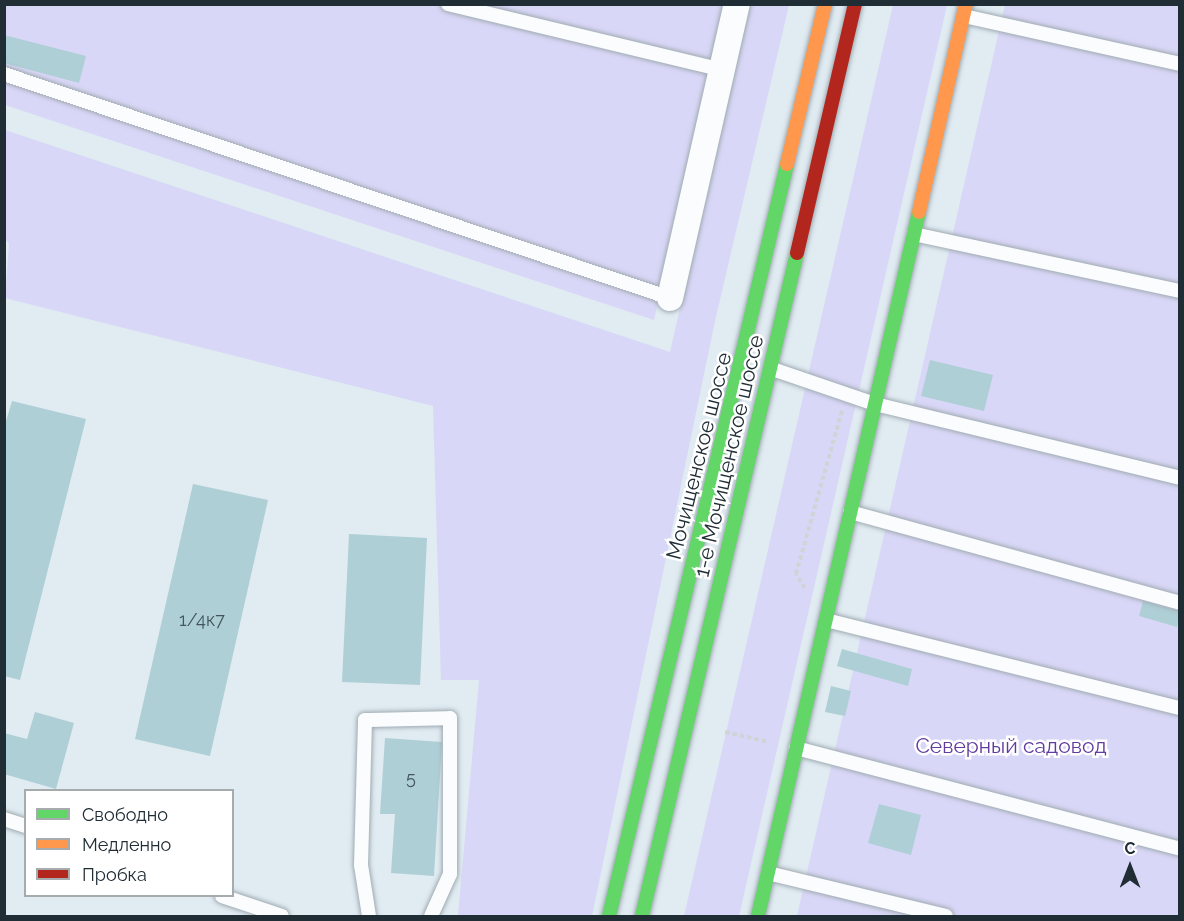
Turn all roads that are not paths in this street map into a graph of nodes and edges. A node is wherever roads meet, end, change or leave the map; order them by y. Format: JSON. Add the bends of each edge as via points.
{"nodes":[{"id":1,"x":448,"y":4,"type":"edge"},
{"id":2,"x":737,"y":4,"type":"edge"},
{"id":3,"x":825,"y":4,"type":"edge"},
{"id":4,"x":855,"y":4,"type":"edge"},
{"id":5,"x":965,"y":10,"type":"edge"},
{"id":6,"x":1179,"y":64,"type":"edge"},
{"id":7,"x":722,"y":70,"type":"junction"},
{"id":8,"x":4,"y":74,"type":"edge"},
{"id":9,"x":914,"y":234,"type":"junction"},
{"id":10,"x":1179,"y":291,"type":"edge"},
{"id":11,"x":669,"y":298,"type":"joint"},
{"id":12,"x":772,"y":369,"type":"junction"},
{"id":13,"x":875,"y":404,"type":"junction"},
{"id":14,"x":1179,"y":478,"type":"edge"},
{"id":15,"x":850,"y":512,"type":"junction"},
{"id":16,"x":1179,"y":603,"type":"edge"},
{"id":17,"x":826,"y":621,"type":"junction"},
{"id":18,"x":1179,"y":708,"type":"edge"},
{"id":19,"x":796,"y":748,"type":"junction"},
{"id":20,"x":4,"y":819,"type":"edge"},
{"id":21,"x":24,"y":825,"type":"edge"},
{"id":22,"x":1179,"y":849,"type":"edge"},
{"id":23,"x":768,"y":873,"type":"junction"},
{"id":24,"x":225,"y":897,"type":"edge"},
{"id":25,"x":282,"y":916,"type":"edge"},
{"id":26,"x":369,"y":916,"type":"edge"},
{"id":27,"x":431,"y":916,"type":"edge"},
{"id":28,"x":609,"y":916,"type":"edge"},
{"id":29,"x":642,"y":916,"type":"edge"},
{"id":30,"x":758,"y":916,"type":"edge"},
{"id":31,"x":946,"y":916,"type":"edge"}],
"edges":[{"from":1,"to":7,"type":"lane"},
{"from":2,"to":7,"type":"street"},
{"from":3,"to":28,"type":"main road","name":"Мочищенское шоссе"},
{"from":4,"to":12,"type":"main road","name":"1-е Мочищенское шоссе"},
{"from":5,"to":6,"type":"lane"},
{"from":5,"to":9,"type":"main road"},
{"from":7,"to":11,"type":"street"},
{"from":8,"to":11,"type":"lane"},
{"from":9,"to":10,"type":"lane"},
{"from":9,"to":13,"type":"main road"},
{"from":12,"to":13,"type":"lane"},
{"from":12,"to":29,"type":"main road","name":"1-е Мочищенское шоссе"},
{"from":13,"to":14,"type":"lane"},
{"from":13,"to":15,"type":"main road"},
{"from":15,"to":16,"type":"lane"},
{"from":15,"to":17,"type":"main road"},
{"from":17,"to":18,"type":"lane"},
{"from":17,"to":19,"type":"main road"},
{"from":19,"to":22,"type":"lane"},
{"from":19,"to":23,"type":"main road"},
{"from":20,"to":21,"type":"lane"},
{"from":23,"to":30,"type":"main road"},
{"from":23,"to":31,"type":"lane"},
{"from":24,"to":25,"type":"lane"},
{"from":26,"to":27,"type":"lane","via":[[361,865],[365,720],[450,718],[450,874]]}]}
